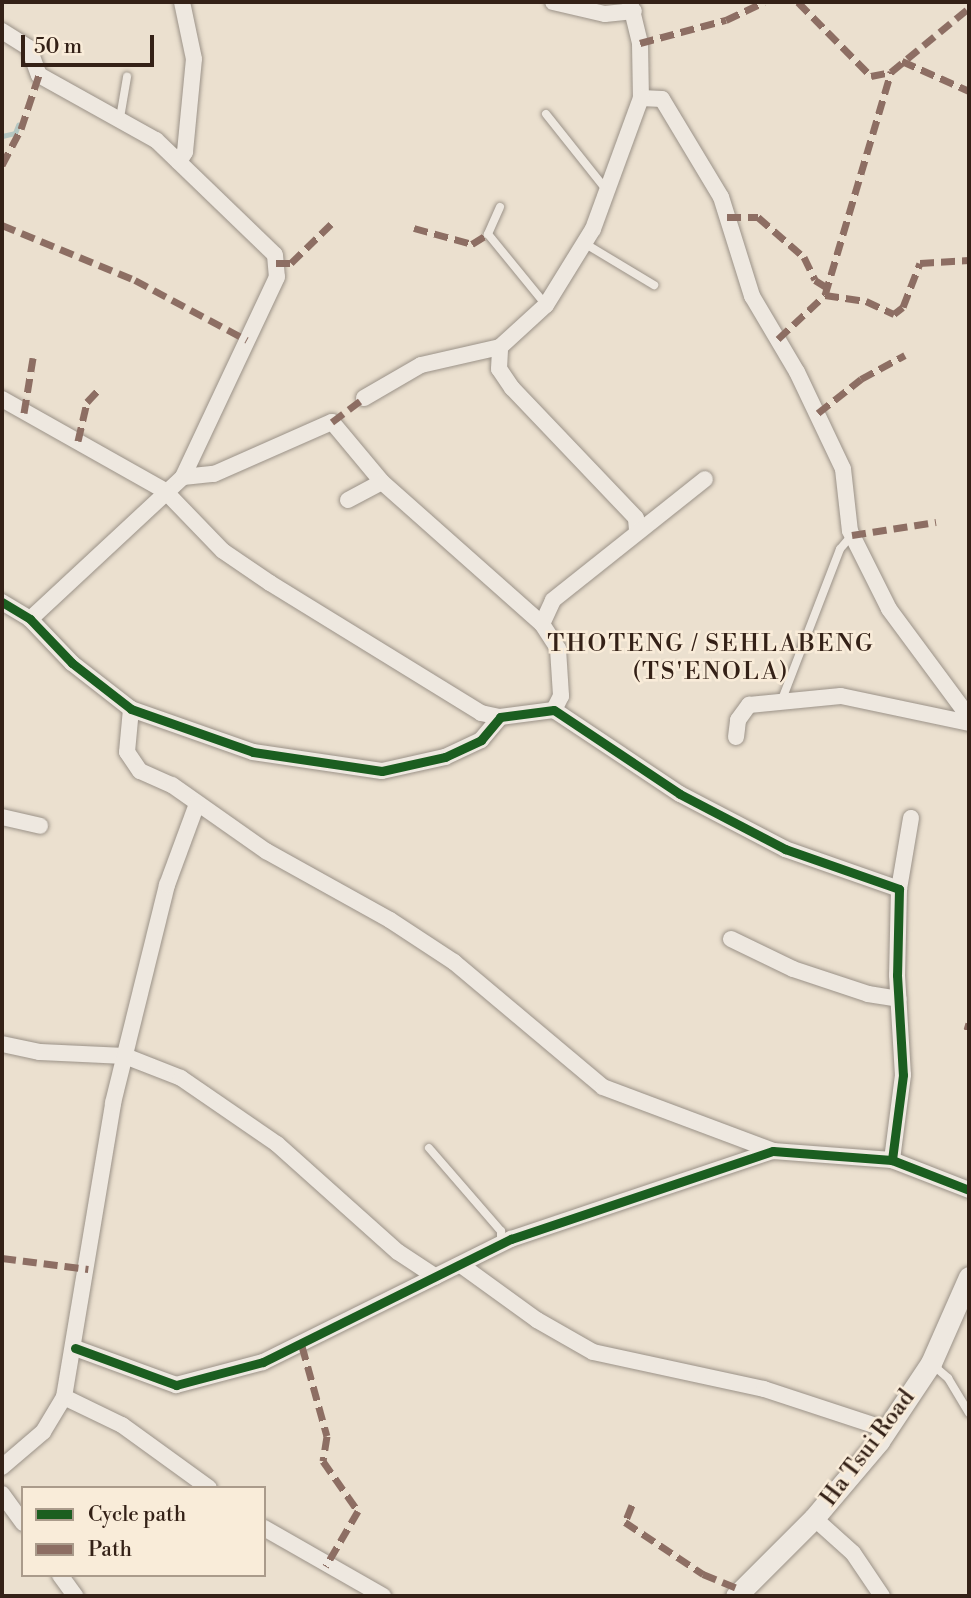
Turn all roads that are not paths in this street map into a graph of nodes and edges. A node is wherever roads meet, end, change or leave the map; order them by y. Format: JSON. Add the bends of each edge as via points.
{"nodes":[{"id":1,"x":182,"y":2,"type":"edge"},
{"id":2,"x":553,"y":2,"type":"edge"},
{"id":3,"x":632,"y":7,"type":"edge"},
{"id":4,"x":2,"y":31,"type":"edge"},
{"id":5,"x":127,"y":77,"type":"dead end"},
{"id":6,"x":642,"y":98,"type":"junction"},
{"id":7,"x":546,"y":114,"type":"dead end"},
{"id":8,"x":120,"y":118,"type":"junction"},
{"id":9,"x":179,"y":162,"type":"junction"},
{"id":10,"x":608,"y":192,"type":"junction"},
{"id":11,"x":500,"y":207,"type":"dead end"},
{"id":12,"x":584,"y":243,"type":"junction"},
{"id":13,"x":654,"y":285,"type":"dead end"},
{"id":14,"x":546,"y":305,"type":"junction"},
{"id":15,"x":500,"y":346,"type":"junction"},
{"id":16,"x":364,"y":398,"type":"dead end"},
{"id":17,"x":2,"y":399,"type":"edge"},
{"id":18,"x":183,"y":477,"type":"junction"},
{"id":19,"x":705,"y":479,"type":"dead end"},
{"id":20,"x":382,"y":482,"type":"junction"},
{"id":21,"x":165,"y":492,"type":"junction"},
{"id":22,"x":348,"y":500,"type":"dead end"},
{"id":23,"x":637,"y":530,"type":"junction"},
{"id":24,"x":852,"y":535,"type":"junction"},
{"id":25,"x":2,"y":602,"type":"edge"},
{"id":26,"x":30,"y":619,"type":"junction"},
{"id":27,"x":542,"y":624,"type":"junction"},
{"id":28,"x":781,"y":702,"type":"junction"},
{"id":29,"x":131,"y":709,"type":"junction"},
{"id":30,"x":554,"y":710,"type":"junction"},
{"id":31,"x":500,"y":717,"type":"junction"},
{"id":32,"x":969,"y":717,"type":"edge"},
{"id":33,"x":969,"y":723,"type":"edge"},
{"id":34,"x":736,"y":737,"type":"dead end"},
{"id":35,"x":197,"y":804,"type":"junction"},
{"id":36,"x":2,"y":817,"type":"edge"},
{"id":37,"x":911,"y":818,"type":"dead end"},
{"id":38,"x":40,"y":826,"type":"dead end"},
{"id":39,"x":899,"y":889,"type":"junction"},
{"id":40,"x":731,"y":939,"type":"dead end"},
{"id":41,"x":899,"y":999,"type":"junction"},
{"id":42,"x":2,"y":1044,"type":"edge"},
{"id":43,"x":125,"y":1056,"type":"junction"},
{"id":44,"x":429,"y":1149,"type":"dead end"},
{"id":45,"x":773,"y":1151,"type":"junction"},
{"id":46,"x":892,"y":1160,"type":"junction"},
{"id":47,"x":969,"y":1190,"type":"edge"},
{"id":48,"x":501,"y":1244,"type":"junction"},
{"id":49,"x":461,"y":1265,"type":"junction"},
{"id":50,"x":436,"y":1277,"type":"junction"},
{"id":51,"x":969,"y":1277,"type":"edge"},
{"id":52,"x":75,"y":1348,"type":"junction"},
{"id":53,"x":931,"y":1363,"type":"junction"},
{"id":54,"x":64,"y":1396,"type":"junction"},
{"id":55,"x":969,"y":1413,"type":"edge"},
{"id":56,"x":886,"y":1429,"type":"junction"},
{"id":57,"x":2,"y":1467,"type":"edge"},
{"id":58,"x":206,"y":1486,"type":"edge"},
{"id":59,"x":2,"y":1494,"type":"edge"},
{"id":60,"x":814,"y":1518,"type":"junction"},
{"id":61,"x":21,"y":1520,"type":"edge"},
{"id":62,"x":266,"y":1529,"type":"edge"},
{"id":63,"x":61,"y":1577,"type":"edge"},
{"id":64,"x":75,"y":1596,"type":"edge"},
{"id":65,"x":383,"y":1596,"type":"edge"},
{"id":66,"x":736,"y":1596,"type":"edge"},
{"id":67,"x":882,"y":1596,"type":"edge"}],
"edges":[{"from":1,"to":9,"type":"street","via":[[194,59],[184,152]]},
{"from":2,"to":3,"type":"street","via":[[605,14]]},
{"from":3,"to":6,"type":"street"},
{"from":4,"to":8,"type":"street","via":[[29,48],[39,75]]},
{"from":5,"to":8,"type":"lane"},
{"from":6,"to":10,"type":"street"},
{"from":6,"to":24,"type":"street","via":[[662,99],[721,197],[752,296],[808,392],[843,469]]},
{"from":7,"to":10,"type":"lane"},
{"from":8,"to":9,"type":"street"},
{"from":9,"to":18,"type":"street","via":[[275,255],[277,277]]},
{"from":10,"to":12,"type":"street"},
{"from":11,"to":14,"type":"lane","via":[[488,234]]},
{"from":12,"to":13,"type":"lane"},
{"from":12,"to":14,"type":"street"},
{"from":14,"to":15,"type":"street"},
{"from":15,"to":16,"type":"street","via":[[421,365]]},
{"from":15,"to":23,"type":"street","via":[[499,369],[512,388],[636,518]]},
{"from":17,"to":21,"type":"street"},
{"from":18,"to":20,"type":"street","via":[[214,474],[332,422]]},
{"from":18,"to":21,"type":"street"},
{"from":19,"to":23,"type":"street","via":[[643,530]]},
{"from":20,"to":22,"type":"street"},
{"from":20,"to":27,"type":"street"},
{"from":21,"to":26,"type":"street"},
{"from":21,"to":31,"type":"street","via":[[223,551],[270,583],[481,713]]},
{"from":23,"to":27,"type":"street","via":[[553,600]]},
{"from":24,"to":28,"type":"lane","via":[[840,549]]},
{"from":24,"to":32,"type":"street","via":[[889,609]]},
{"from":25,"to":26,"type":"street"},
{"from":26,"to":29,"type":"street","via":[[72,663]]},
{"from":27,"to":30,"type":"street","via":[[558,649],[561,696]]},
{"from":28,"to":33,"type":"street","via":[[841,696]]},
{"from":28,"to":34,"type":"street","via":[[749,705],[742,712]]},
{"from":29,"to":31,"type":"street","via":[[253,752],[382,771],[445,757],[481,740]]},
{"from":29,"to":35,"type":"street","via":[[127,752],[140,771],[172,785]]},
{"from":30,"to":31,"type":"street"},
{"from":30,"to":39,"type":"street","via":[[680,794],[774,843]]},
{"from":35,"to":43,"type":"street","via":[[167,885]]},
{"from":35,"to":45,"type":"street","via":[[266,851],[390,920],[454,962],[603,1087]]},
{"from":36,"to":38,"type":"street"},
{"from":37,"to":39,"type":"street"},
{"from":39,"to":41,"type":"street"},
{"from":40,"to":41,"type":"street","via":[[793,969],[868,994]]},
{"from":41,"to":46,"type":"street","via":[[903,1074]]},
{"from":42,"to":43,"type":"street","via":[[40,1052]]},
{"from":43,"to":50,"type":"street","via":[[181,1078],[232,1111],[398,1252]]},
{"from":43,"to":52,"type":"street","via":[[101,1161]]},
{"from":44,"to":48,"type":"lane","via":[[501,1231]]},
{"from":45,"to":46,"type":"street"},
{"from":45,"to":48,"type":"street"},
{"from":46,"to":47,"type":"street"},
{"from":48,"to":49,"type":"street"},
{"from":49,"to":50,"type":"street"},
{"from":49,"to":56,"type":"street","via":[[537,1320],[593,1352],[764,1389]]},
{"from":50,"to":52,"type":"street","via":[[302,1346],[263,1362],[176,1385]]},
{"from":51,"to":53,"type":"street","name":"Ha Tsui Road"},
{"from":52,"to":54,"type":"street"},
{"from":53,"to":55,"type":"lane","via":[[948,1378]]},
{"from":53,"to":56,"type":"street","name":"Ha Tsui Road"},
{"from":54,"to":57,"type":"street","via":[[43,1432]]},
{"from":54,"to":58,"type":"street","via":[[122,1425]]},
{"from":56,"to":60,"type":"street","name":"Ha Tsui Road"},
{"from":59,"to":61,"type":"street"},
{"from":60,"to":66,"type":"street","name":"Ha Tsui Road"},
{"from":60,"to":67,"type":"street","via":[[853,1553]]},
{"from":62,"to":65,"type":"street"},
{"from":63,"to":64,"type":"street"}]}
